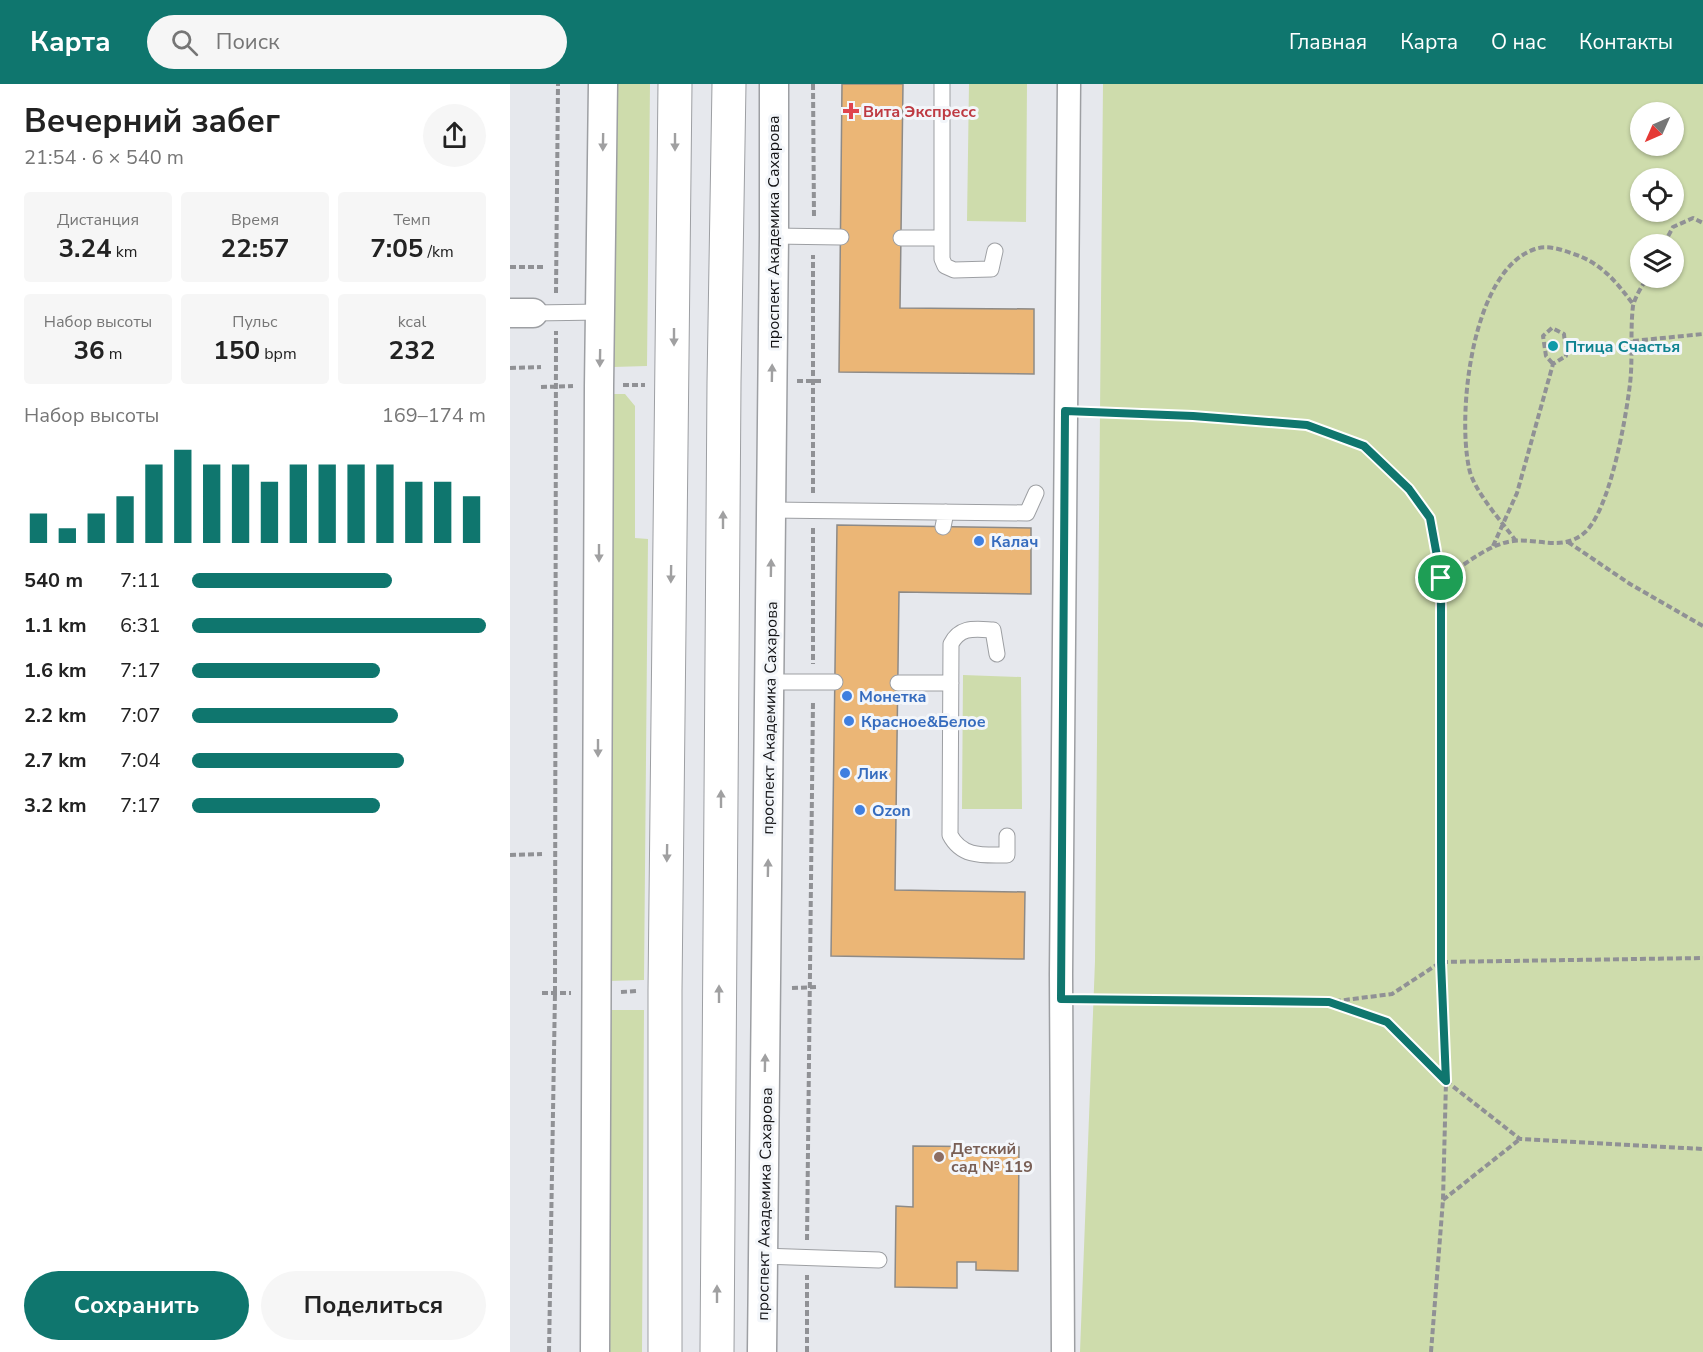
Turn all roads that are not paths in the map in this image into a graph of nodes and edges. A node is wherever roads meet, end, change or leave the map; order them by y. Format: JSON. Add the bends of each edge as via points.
{"nodes":[{"id":1,"x":603,"y":84,"type":"edge"},
{"id":2,"x":675,"y":84,"type":"edge"},
{"id":3,"x":729,"y":84,"type":"edge"},
{"id":4,"x":774,"y":84,"type":"edge"},
{"id":5,"x":942,"y":84,"type":"edge"},
{"id":6,"x":1069,"y":84,"type":"edge"},
{"id":7,"x":774,"y":236,"type":"junction"},
{"id":8,"x":841,"y":237,"type":"dead end"},
{"id":9,"x":901,"y":238,"type":"dead end"},
{"id":10,"x":942,"y":238,"type":"junction"},
{"id":11,"x":995,"y":251,"type":"dead end"},
{"id":12,"x":601,"y":312,"type":"junction"},
{"id":13,"x":533,"y":313,"type":"edge"},
{"id":14,"x":1036,"y":493,"type":"dead end"},
{"id":15,"x":771,"y":510,"type":"junction"},
{"id":16,"x":997,"y":654,"type":"dead end"},
{"id":17,"x":770,"y":682,"type":"junction"},
{"id":18,"x":835,"y":682,"type":"dead end"},
{"id":19,"x":898,"y":682,"type":"dead end"},
{"id":20,"x":951,"y":683,"type":"junction"},
{"id":21,"x":1007,"y":836,"type":"dead end"},
{"id":22,"x":762,"y":1256,"type":"junction"},
{"id":23,"x":879,"y":1260,"type":"dead end"},
{"id":24,"x":595,"y":1352,"type":"edge"},
{"id":25,"x":665,"y":1352,"type":"edge"},
{"id":26,"x":717,"y":1352,"type":"edge"},
{"id":27,"x":762,"y":1352,"type":"edge"},
{"id":28,"x":1062,"y":1352,"type":"edge"}],
"edges":[{"from":1,"to":12,"type":"street","one_way":true},
{"from":2,"to":25,"type":"main road","one_way":true},
{"from":26,"to":3,"type":"main road","one_way":true},
{"from":4,"to":7,"type":"street","name":"проспект Академика Сахарова"},
{"from":5,"to":10,"type":"lane"},
{"from":6,"to":28,"type":"street"},
{"from":7,"to":8,"type":"lane"},
{"from":15,"to":7,"type":"street","name":"проспект Академика Сахарова","one_way":true},
{"from":9,"to":10,"type":"lane"},
{"from":10,"to":11,"type":"lane","via":[[942,259],[945,266],[954,270],[991,269]]},
{"from":12,"to":13,"type":"lane"},
{"from":12,"to":24,"type":"street","one_way":true},
{"from":14,"to":15,"type":"lane","via":[[1027,513],[944,520]]},
{"from":17,"to":15,"type":"street","name":"проспект Академика Сахарова","one_way":true},
{"from":16,"to":20,"type":"lane","via":[[993,630],[965,629],[955,635],[951,644]]},
{"from":17,"to":18,"type":"lane"},
{"from":22,"to":17,"type":"street","name":"проспект Академика Сахарова","one_way":true},
{"from":19,"to":20,"type":"lane"},
{"from":20,"to":21,"type":"lane","via":[[950,835],[956,846],[971,854],[1007,855]]},
{"from":22,"to":23,"type":"lane"},
{"from":22,"to":27,"type":"street","name":"проспект Академика Сахарова"}]}
